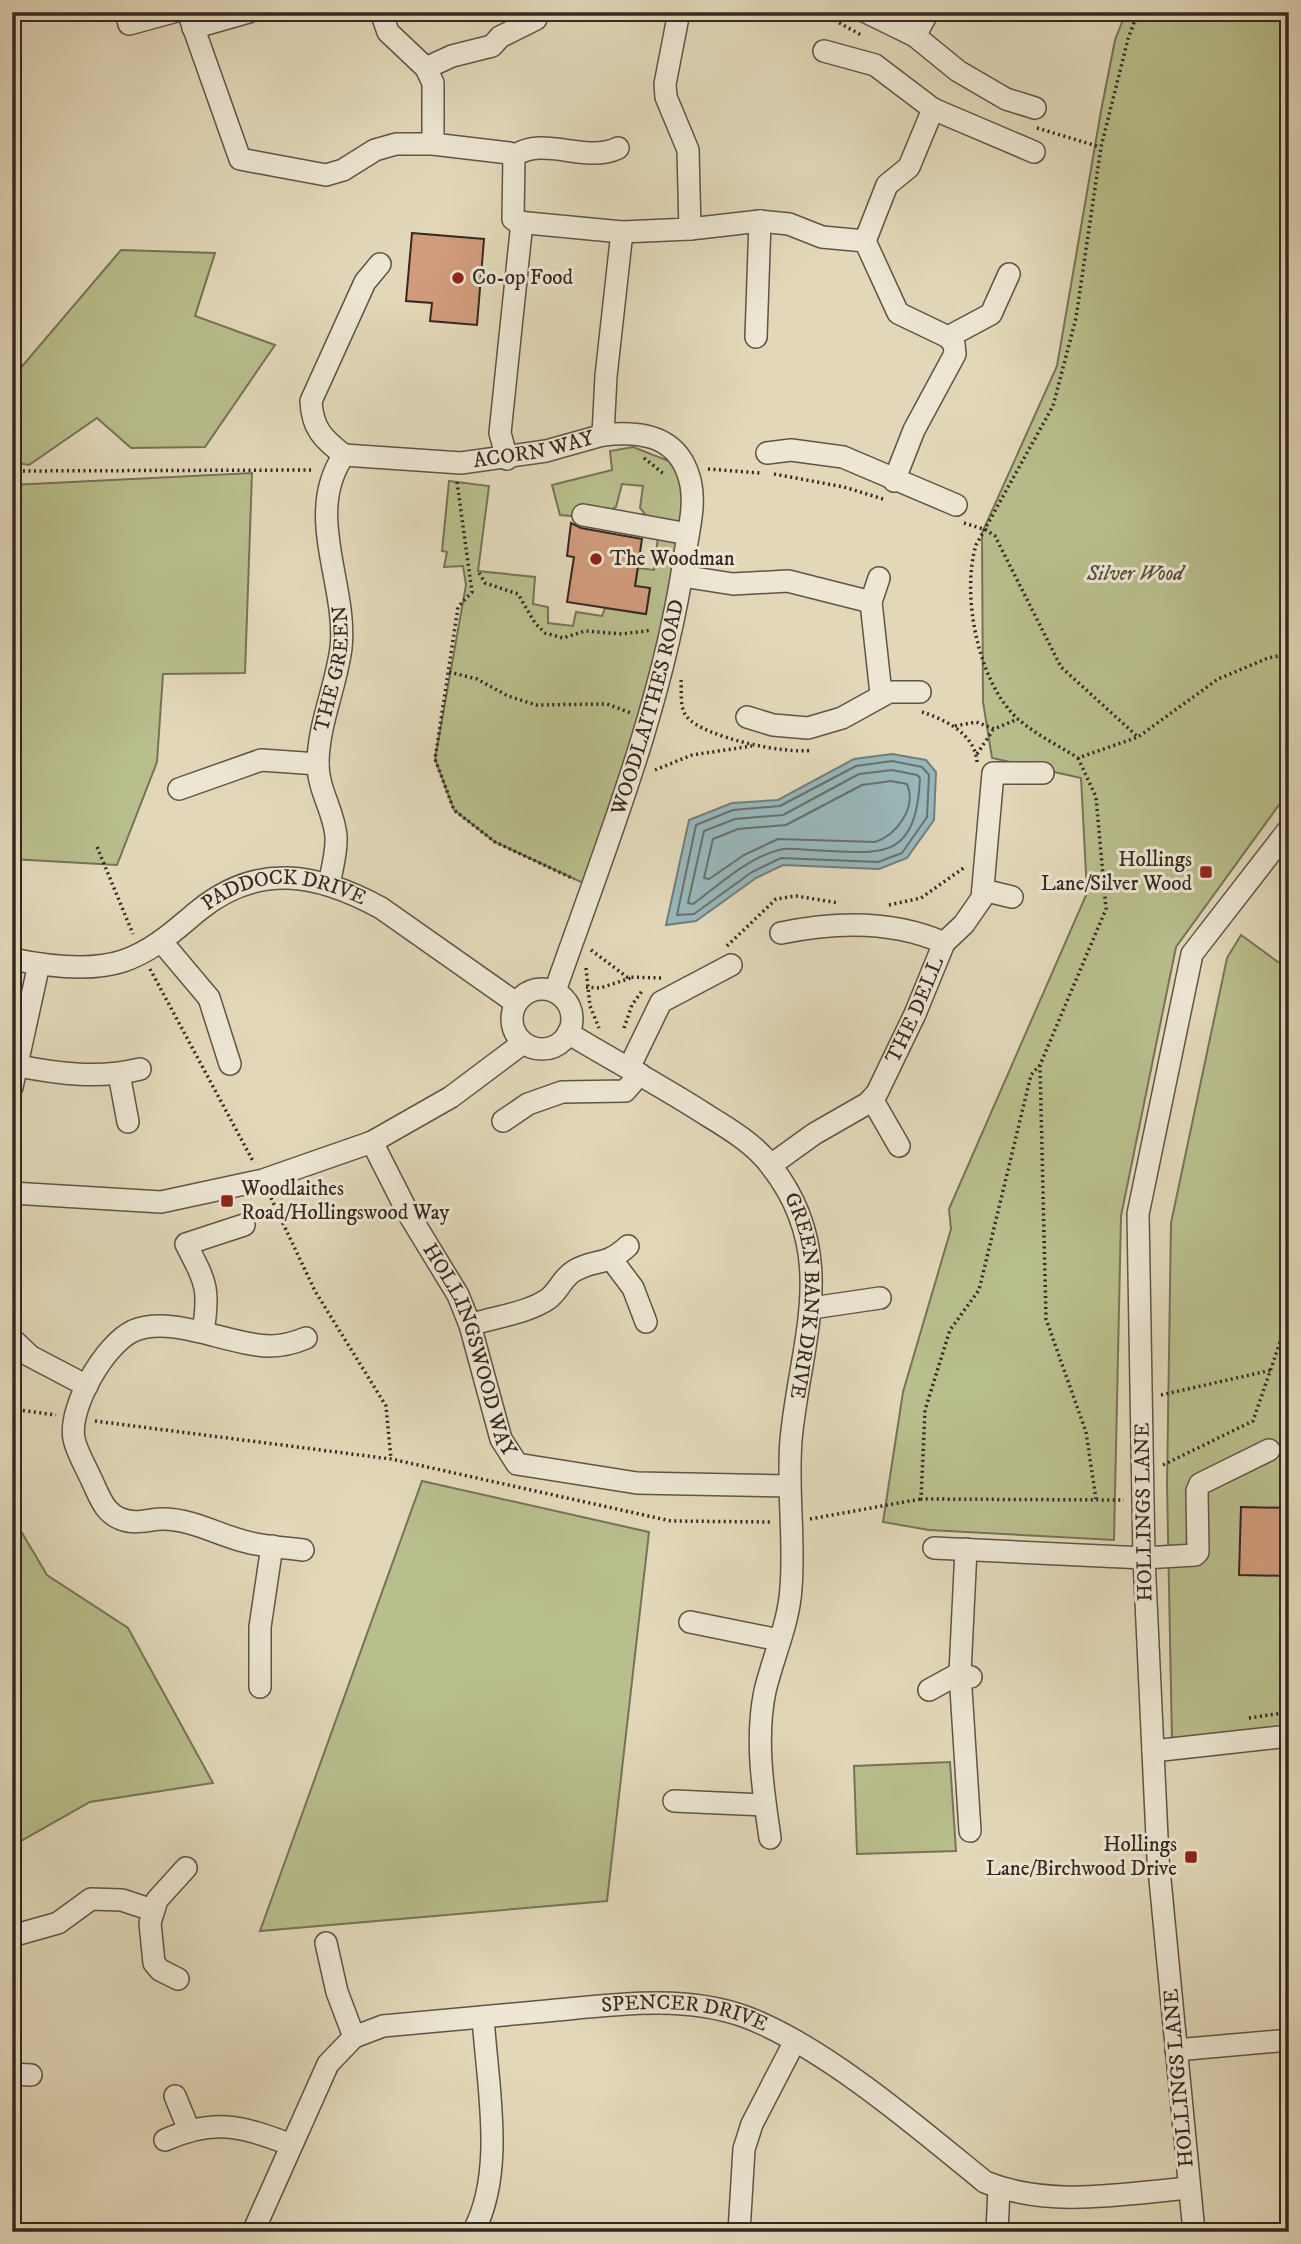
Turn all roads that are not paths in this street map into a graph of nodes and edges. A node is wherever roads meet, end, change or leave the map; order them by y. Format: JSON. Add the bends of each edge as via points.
{"nodes":[{"id":1,"x":126,"y":12,"type":"edge"},
{"id":2,"x":173,"y":12,"type":"edge"},
{"id":3,"x":249,"y":12,"type":"edge"},
{"id":4,"x":381,"y":12,"type":"edge"},
{"id":5,"x":679,"y":12,"type":"edge"},
{"id":6,"x":866,"y":12,"type":"edge"},
{"id":7,"x":928,"y":12,"type":"edge"},
{"id":8,"x":536,"y":19,"type":"dead end"},
{"id":9,"x":190,"y":20,"type":"edge"},
{"id":10,"x":915,"y":36,"type":"junction"},
{"id":11,"x":824,"y":51,"type":"dead end"},
{"id":12,"x":426,"y":68,"type":"junction"},
{"id":13,"x":1035,"y":108,"type":"dead end"},
{"id":14,"x":933,"y":109,"type":"junction"},
{"id":15,"x":433,"y":144,"type":"junction"},
{"id":16,"x":618,"y":148,"type":"dead end"},
{"id":17,"x":1034,"y":152,"type":"dead end"},
{"id":18,"x":514,"y":156,"type":"junction"},
{"id":19,"x":761,"y":221,"type":"junction"},
{"id":20,"x":522,"y":222,"type":"junction"},
{"id":21,"x":690,"y":229,"type":"junction"},
{"id":22,"x":622,"y":232,"type":"junction"},
{"id":23,"x":865,"y":242,"type":"junction"},
{"id":24,"x":380,"y":264,"type":"dead end"},
{"id":25,"x":1009,"y":274,"type":"dead end"},
{"id":26,"x":757,"y":337,"type":"dead end"},
{"id":27,"x":948,"y":337,"type":"junction"},
{"id":28,"x":603,"y":435,"type":"junction"},
{"id":29,"x":767,"y":453,"type":"dead end"},
{"id":30,"x":507,"y":459,"type":"junction"},
{"id":31,"x":339,"y":462,"type":"junction"},
{"id":32,"x":894,"y":492,"type":"junction"},
{"id":33,"x":958,"y":513,"type":"road end"},
{"id":34,"x":583,"y":515,"type":"dead end"},
{"id":35,"x":688,"y":534,"type":"junction"},
{"id":36,"x":682,"y":576,"type":"junction"},
{"id":37,"x":879,"y":578,"type":"dead end"},
{"id":38,"x":871,"y":602,"type":"junction"},
{"id":39,"x":881,"y":694,"type":"junction"},
{"id":40,"x":918,"y":702,"type":"road end"},
{"id":41,"x":747,"y":717,"type":"dead end"},
{"id":42,"x":318,"y":764,"type":"junction"},
{"id":43,"x":1043,"y":773,"type":"dead end"},
{"id":44,"x":179,"y":789,"type":"dead end"},
{"id":45,"x":1289,"y":829,"type":"edge"},
{"id":46,"x":329,"y":884,"type":"junction"},
{"id":47,"x":983,"y":890,"type":"junction"},
{"id":48,"x":1012,"y":897,"type":"dead end"},
{"id":49,"x":781,"y":933,"type":"dead end"},
{"id":50,"x":161,"y":942,"type":"junction"},
{"id":51,"x":944,"y":943,"type":"junction"},
{"id":52,"x":727,"y":958,"type":"road end"},
{"id":53,"x":12,"y":959,"type":"edge"},
{"id":54,"x":39,"y":964,"type":"junction"},
{"id":55,"x":555,"y":991,"type":"junction"},
{"id":56,"x":516,"y":1003,"type":"junction"},
{"id":57,"x":568,"y":1033,"type":"junction"},
{"id":58,"x":523,"y":1043,"type":"junction"},
{"id":59,"x":230,"y":1064,"type":"dead end"},
{"id":60,"x":19,"y":1066,"type":"junction"},
{"id":61,"x":140,"y":1069,"type":"dead end"},
{"id":62,"x":634,"y":1071,"type":"junction"},
{"id":63,"x":119,"y":1073,"type":"junction"},
{"id":64,"x":12,"y":1087,"type":"edge"},
{"id":65,"x":872,"y":1099,"type":"junction"},
{"id":66,"x":503,"y":1121,"type":"dead end"},
{"id":67,"x":128,"y":1122,"type":"dead end"},
{"id":68,"x":372,"y":1142,"type":"junction"},
{"id":69,"x":900,"y":1146,"type":"dead end"},
{"id":70,"x":771,"y":1165,"type":"junction"},
{"id":71,"x":12,"y":1193,"type":"edge"},
{"id":72,"x":244,"y":1225,"type":"dead end"},
{"id":73,"x":628,"y":1246,"type":"dead end"},
{"id":74,"x":612,"y":1260,"type":"junction"},
{"id":75,"x":880,"y":1298,"type":"dead end"},
{"id":76,"x":812,"y":1308,"type":"junction"},
{"id":77,"x":646,"y":1322,"type":"dead end"},
{"id":78,"x":470,"y":1325,"type":"junction"},
{"id":79,"x":203,"y":1332,"type":"junction"},
{"id":80,"x":12,"y":1339,"type":"edge"},
{"id":81,"x":306,"y":1339,"type":"dead end"},
{"id":82,"x":87,"y":1386,"type":"junction"},
{"id":83,"x":1269,"y":1450,"type":"dead end"},
{"id":84,"x":789,"y":1486,"type":"junction"},
{"id":85,"x":272,"y":1546,"type":"junction"},
{"id":86,"x":934,"y":1548,"type":"dead end"},
{"id":87,"x":966,"y":1549,"type":"junction"},
{"id":88,"x":303,"y":1550,"type":"dead end"},
{"id":89,"x":1144,"y":1558,"type":"junction"},
{"id":90,"x":691,"y":1622,"type":"dead end"},
{"id":91,"x":779,"y":1640,"type":"junction"},
{"id":92,"x":967,"y":1676,"type":"junction"},
{"id":93,"x":260,"y":1687,"type":"dead end"},
{"id":94,"x":929,"y":1690,"type":"dead end"},
{"id":95,"x":1289,"y":1736,"type":"edge"},
{"id":96,"x":1153,"y":1751,"type":"junction"},
{"id":97,"x":674,"y":1801,"type":"dead end"},
{"id":98,"x":765,"y":1805,"type":"junction"},
{"id":99,"x":970,"y":1831,"type":"dead end"},
{"id":100,"x":770,"y":1838,"type":"dead end"},
{"id":101,"x":186,"y":1868,"type":"dead end"},
{"id":102,"x":152,"y":1910,"type":"junction"},
{"id":103,"x":12,"y":1936,"type":"edge"},
{"id":104,"x":327,"y":1943,"type":"dead end"},
{"id":105,"x":178,"y":1979,"type":"dead end"},
{"id":106,"x":483,"y":2017,"type":"junction"},
{"id":107,"x":354,"y":2037,"type":"junction"},
{"id":108,"x":1289,"y":2040,"type":"edge"},
{"id":109,"x":795,"y":2041,"type":"junction"},
{"id":110,"x":1176,"y":2050,"type":"junction"},
{"id":111,"x":175,"y":2096,"type":"dead end"},
{"id":112,"x":189,"y":2130,"type":"junction"},
{"id":113,"x":165,"y":2140,"type":"dead end"},
{"id":114,"x":289,"y":2144,"type":"junction"},
{"id":115,"x":999,"y":2188,"type":"junction"},
{"id":116,"x":1189,"y":2188,"type":"junction"},
{"id":117,"x":253,"y":2232,"type":"edge"},
{"id":118,"x":473,"y":2232,"type":"edge"},
{"id":119,"x":739,"y":2232,"type":"edge"},
{"id":120,"x":998,"y":2232,"type":"edge"},
{"id":121,"x":1194,"y":2232,"type":"edge"}],
"edges":[{"from":1,"to":2,"type":"street","via":[[129,24]]},
{"from":3,"to":9,"type":"street"},
{"from":4,"to":12,"type":"street","via":[[388,32]]},
{"from":5,"to":21,"type":"street","via":[[665,84],[688,150]]},
{"from":6,"to":10,"type":"street"},
{"from":7,"to":10,"type":"street"},
{"from":8,"to":12,"type":"street","via":[[492,46]]},
{"from":9,"to":15,"type":"street","via":[[240,159],[326,174],[396,144]]},
{"from":10,"to":13,"type":"street","via":[[958,71],[1006,99]]},
{"from":11,"to":14,"type":"street","via":[[875,65]]},
{"from":12,"to":15,"type":"street","via":[[436,99]]},
{"from":14,"to":17,"type":"street"},
{"from":14,"to":23,"type":"street","via":[[909,167],[887,185]]},
{"from":15,"to":18,"type":"street"},
{"from":16,"to":18,"type":"street","via":[[600,153],[533,148]]},
{"from":18,"to":20,"type":"street","via":[[511,214]]},
{"from":19,"to":21,"type":"street"},
{"from":19,"to":23,"type":"street","via":[[789,224],[822,237]]},
{"from":19,"to":26,"type":"street"},
{"from":20,"to":22,"type":"street"},
{"from":20,"to":30,"type":"street","via":[[500,433]]},
{"from":21,"to":22,"type":"street"},
{"from":22,"to":28,"type":"street","name":"ACORN WAY"},
{"from":23,"to":27,"type":"street","via":[[898,313]]},
{"from":24,"to":31,"type":"street","via":[[365,282],[311,401],[317,432]]},
{"from":25,"to":27,"type":"street","via":[[991,314]]},
{"from":27,"to":32,"type":"street","via":[[955,354],[914,430]]},
{"from":28,"to":30,"type":"street","name":"ACORN WAY"},
{"from":28,"to":35,"type":"street","name":"WOODLAITHES ROAD","via":[[632,432],[655,438],[675,451],[678,474],[693,490]]},
{"from":29,"to":32,"type":"street","via":[[791,450],[843,457]]},
{"from":30,"to":31,"type":"street","name":"ACORN WAY"},
{"from":31,"to":42,"type":"street","name":"THE GREEN","via":[[328,498],[328,552],[341,648]]},
{"from":32,"to":33,"type":"street"},
{"from":34,"to":35,"type":"street"},
{"from":35,"to":36,"type":"street","name":"WOODLAITHES ROAD"},
{"from":36,"to":38,"type":"street","via":[[733,584],[788,581]]},
{"from":36,"to":55,"type":"street","name":"WOODLAITHES ROAD","via":[[649,720]]},
{"from":37,"to":38,"type":"street"},
{"from":38,"to":39,"type":"street"},
{"from":39,"to":40,"type":"street"},
{"from":39,"to":41,"type":"street","via":[[842,718],[808,728]]},
{"from":42,"to":44,"type":"street","via":[[261,760]]},
{"from":42,"to":46,"type":"street","name":"THE GREEN","via":[[336,836]]},
{"from":43,"to":47,"type":"street","name":"THE DELL","via":[[993,773]]},
{"from":45,"to":89,"type":"street","name":"HOLLINGS LANE","via":[[1192,954],[1138,1214]]},
{"from":46,"to":50,"type":"street","name":"PADDOCK DRIVE","via":[[281,877],[234,887]]},
{"from":46,"to":56,"type":"street","name":"PADDOCK DRIVE","via":[[380,908]]},
{"from":47,"to":48,"type":"street"},
{"from":47,"to":51,"type":"street","name":"THE DELL","via":[[977,907]]},
{"from":49,"to":51,"type":"street","via":[[849,925],[916,930]]},
{"from":50,"to":54,"type":"street","name":"PADDOCK DRIVE","via":[[121,962]]},
{"from":50,"to":59,"type":"street","via":[[209,998]]},
{"from":51,"to":65,"type":"street","name":"THE DELL"},
{"from":52,"to":62,"type":"street","via":[[661,1002]]},
{"from":53,"to":54,"type":"street","name":"PADDOCK DRIVE"},
{"from":54,"to":60,"type":"street"},
{"from":55,"to":56,"type":"street","via":[[533,989]]},
{"from":55,"to":57,"type":"street","via":[[571,1010]]},
{"from":56,"to":58,"type":"street","via":[[512,1024]]},
{"from":57,"to":58,"type":"street","via":[[550,1049]]},
{"from":57,"to":62,"type":"street","name":"GREEN BANK DRIVE"},
{"from":58,"to":68,"type":"street","via":[[451,1097]]},
{"from":60,"to":63,"type":"street","via":[[52,1072]]},
{"from":60,"to":64,"type":"street"},
{"from":61,"to":63,"type":"street"},
{"from":62,"to":66,"type":"street","via":[[625,1091],[562,1093],[528,1104]]},
{"from":62,"to":70,"type":"street","name":"GREEN BANK DRIVE","via":[[723,1125]]},
{"from":63,"to":67,"type":"street"},
{"from":65,"to":69,"type":"street"},
{"from":65,"to":70,"type":"street"},
{"from":68,"to":71,"type":"street","via":[[263,1181],[161,1202]]},
{"from":68,"to":78,"type":"street","name":"HOLLINGSWOOD WAY","via":[[408,1213],[451,1280]]},
{"from":70,"to":76,"type":"street","name":"GREEN BANK DRIVE","via":[[802,1219]]},
{"from":72,"to":79,"type":"street","via":[[186,1244],[207,1286]]},
{"from":73,"to":74,"type":"street"},
{"from":74,"to":77,"type":"street","via":[[633,1288]]},
{"from":74,"to":78,"type":"street","via":[[574,1271],[539,1304]]},
{"from":75,"to":76,"type":"street"},
{"from":76,"to":84,"type":"street","name":"GREEN BANK DRIVE","via":[[791,1439]]},
{"from":78,"to":84,"type":"street","name":"HOLLINGSWOOD WAY","via":[[501,1439],[517,1464],[637,1483]]},
{"from":79,"to":81,"type":"street","via":[[267,1346]]},
{"from":79,"to":82,"type":"street","via":[[137,1330],[108,1353]]},
{"from":80,"to":82,"type":"street","via":[[30,1356]]},
{"from":82,"to":85,"type":"street","via":[[75,1418],[74,1438],[105,1509],[139,1523],[163,1519]]},
{"from":83,"to":89,"type":"street","via":[[1200,1484],[1195,1555]]},
{"from":84,"to":91,"type":"street","name":"GREEN BANK DRIVE","via":[[791,1588]]},
{"from":85,"to":88,"type":"street"},
{"from":85,"to":93,"type":"street","via":[[260,1627]]},
{"from":86,"to":87,"type":"street"},
{"from":87,"to":89,"type":"street"},
{"from":87,"to":92,"type":"street"},
{"from":89,"to":96,"type":"street","name":"HOLLINGS LANE"},
{"from":90,"to":91,"type":"street"},
{"from":91,"to":98,"type":"street","name":"GREEN BANK DRIVE","via":[[761,1713]]},
{"from":92,"to":94,"type":"street"},
{"from":92,"to":99,"type":"street"},
{"from":95,"to":96,"type":"street"},
{"from":96,"to":110,"type":"street","name":"HOLLINGS LANE"},
{"from":97,"to":98,"type":"street"},
{"from":98,"to":100,"type":"street","name":"GREEN BANK DRIVE"},
{"from":101,"to":102,"type":"street"},
{"from":102,"to":103,"type":"street","via":[[122,1899],[91,1899],[58,1923]]},
{"from":102,"to":105,"type":"street","via":[[154,1962]]},
{"from":104,"to":107,"type":"street","via":[[337,1992]]},
{"from":106,"to":107,"type":"street","name":"SPENCER DRIVE","via":[[383,2026]]},
{"from":106,"to":109,"type":"street","name":"SPENCER DRIVE","via":[[669,2003],[744,2017]]},
{"from":106,"to":118,"type":"street","via":[[492,2148],[490,2182]]},
{"from":107,"to":114,"type":"street","name":"SPENCER DRIVE","via":[[328,2063]]},
{"from":108,"to":110,"type":"street"},
{"from":109,"to":115,"type":"street","name":"SPENCER DRIVE"},
{"from":109,"to":119,"type":"street","via":[[744,2149]]},
{"from":110,"to":116,"type":"street","name":"HOLLINGS LANE"},
{"from":111,"to":112,"type":"street"},
{"from":112,"to":113,"type":"street"},
{"from":112,"to":114,"type":"street","via":[[227,2125]]},
{"from":114,"to":117,"type":"street","name":"SPENCER DRIVE"},
{"from":115,"to":116,"type":"street","name":"SPENCER DRIVE","via":[[1082,2197]]},
{"from":115,"to":120,"type":"street"},
{"from":116,"to":121,"type":"street","name":"HOLLINGS LANE"}]}
